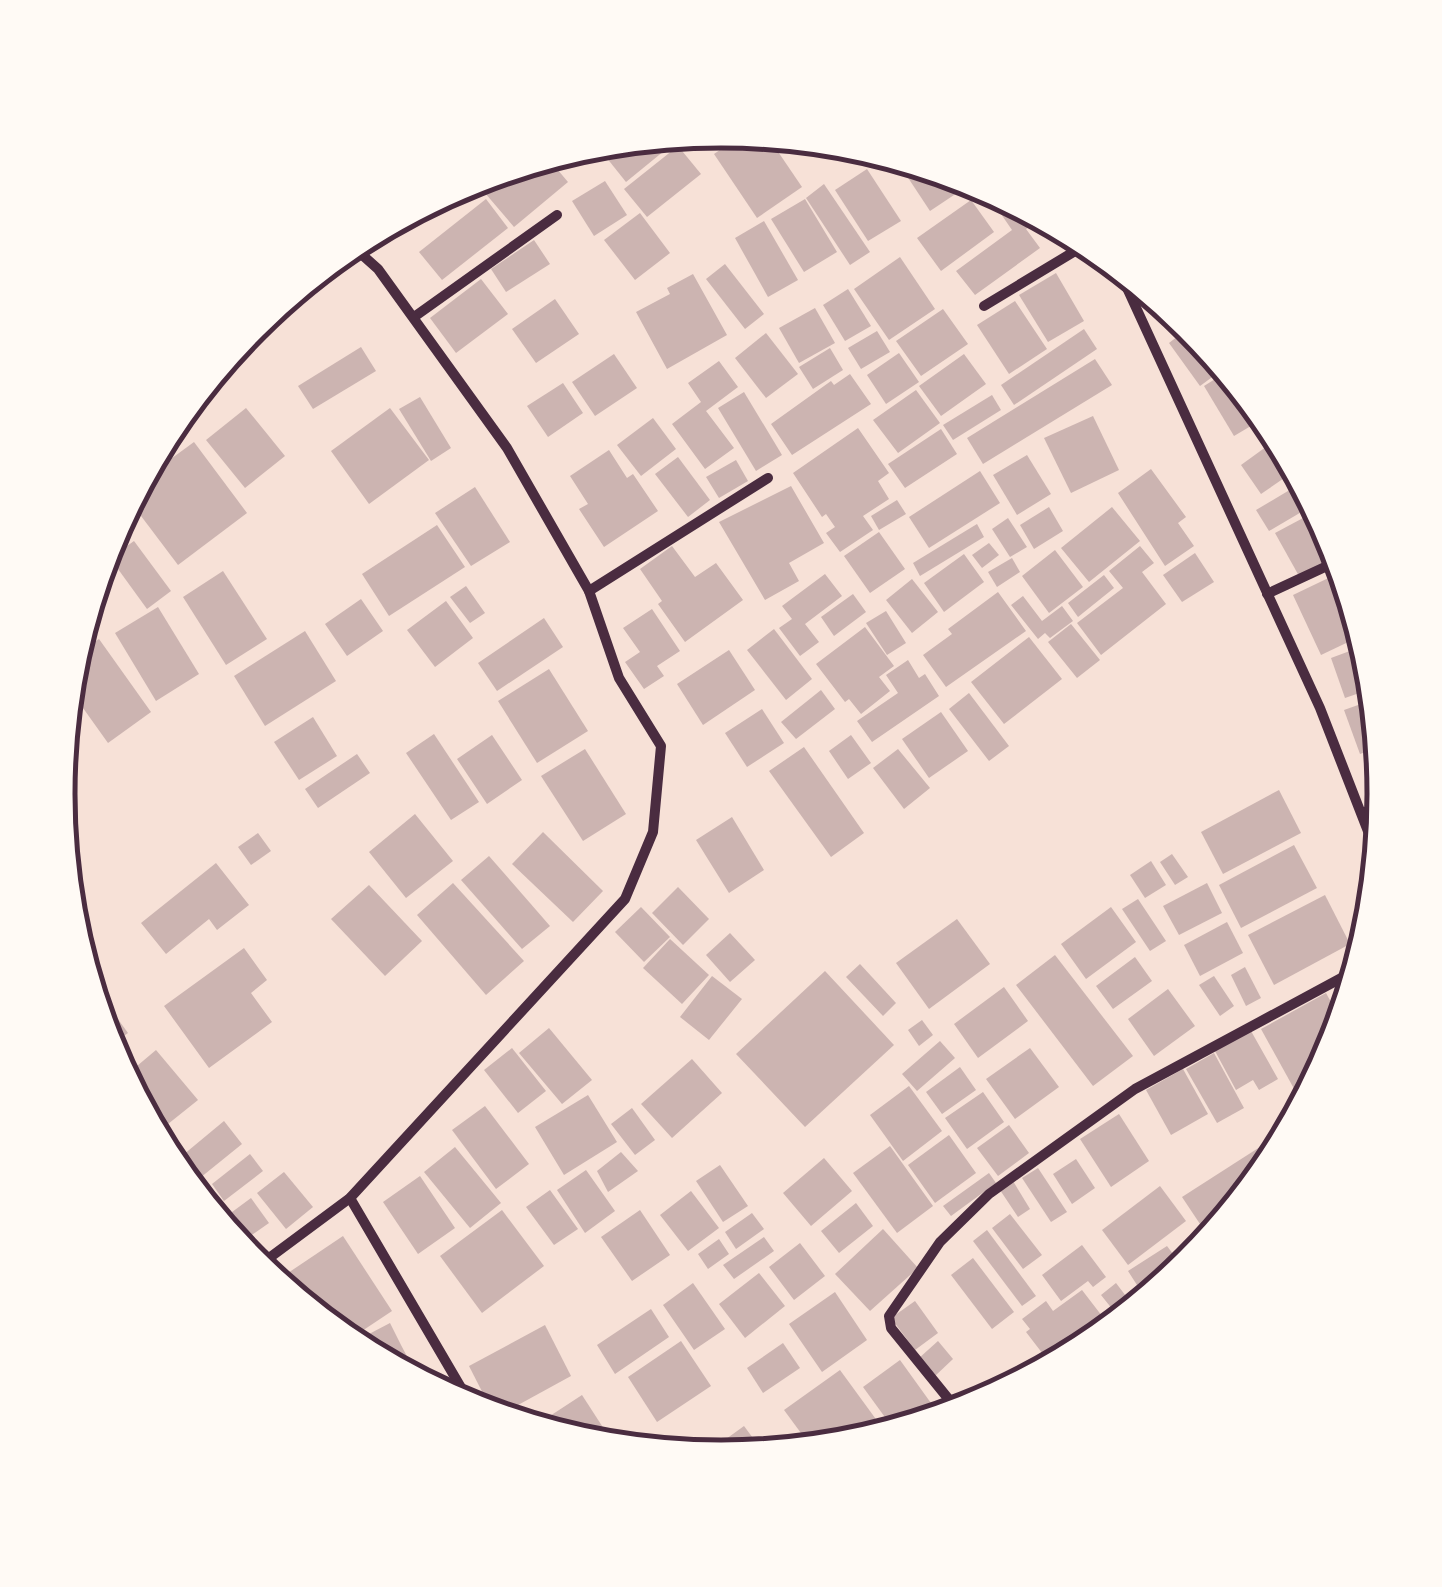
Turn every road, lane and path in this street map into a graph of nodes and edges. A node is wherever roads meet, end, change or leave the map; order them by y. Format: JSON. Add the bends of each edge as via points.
{"nodes":[{"id":1,"x":557,"y":215,"type":"dead end"},
{"id":2,"x":1073,"y":252,"type":"edge"},
{"id":3,"x":363,"y":255,"type":"edge"},
{"id":4,"x":1130,"y":294,"type":"edge"},
{"id":5,"x":984,"y":306,"type":"dead end"},
{"id":6,"x":414,"y":317,"type":"junction"},
{"id":7,"x":768,"y":478,"type":"dead end"},
{"id":8,"x":1326,"y":567,"type":"edge"},
{"id":9,"x":589,"y":591,"type":"junction"},
{"id":10,"x":1267,"y":594,"type":"junction"},
{"id":11,"x":1367,"y":811,"type":"edge"},
{"id":12,"x":1362,"y":813,"type":"junction"},
{"id":13,"x":1366,"y":825,"type":"edge"},
{"id":14,"x":1340,"y":979,"type":"edge"},
{"id":15,"x":350,"y":1198,"type":"junction"},
{"id":16,"x":271,"y":1257,"type":"edge"},
{"id":17,"x":458,"y":1383,"type":"edge"},
{"id":18,"x":948,"y":1398,"type":"edge"}],
"edges":[{"from":1,"to":6,"type":"street"},
{"from":2,"to":5,"type":"street"},
{"from":3,"to":6,"type":"street"},
{"from":4,"to":10,"type":"street"},
{"from":6,"to":9,"type":"street","via":[[508,448]]},
{"from":7,"to":9,"type":"street"},
{"from":8,"to":10,"type":"street"},
{"from":9,"to":15,"type":"street","via":[[619,678],[660,746],[653,832],[624,899]]},
{"from":10,"to":12,"type":"street"},
{"from":11,"to":12,"type":"street"},
{"from":12,"to":13,"type":"street"},
{"from":14,"to":18,"type":"street","via":[[1136,1089],[989,1194],[940,1242],[889,1316],[891,1328]]},
{"from":15,"to":16,"type":"street"},
{"from":15,"to":17,"type":"street"}]}
